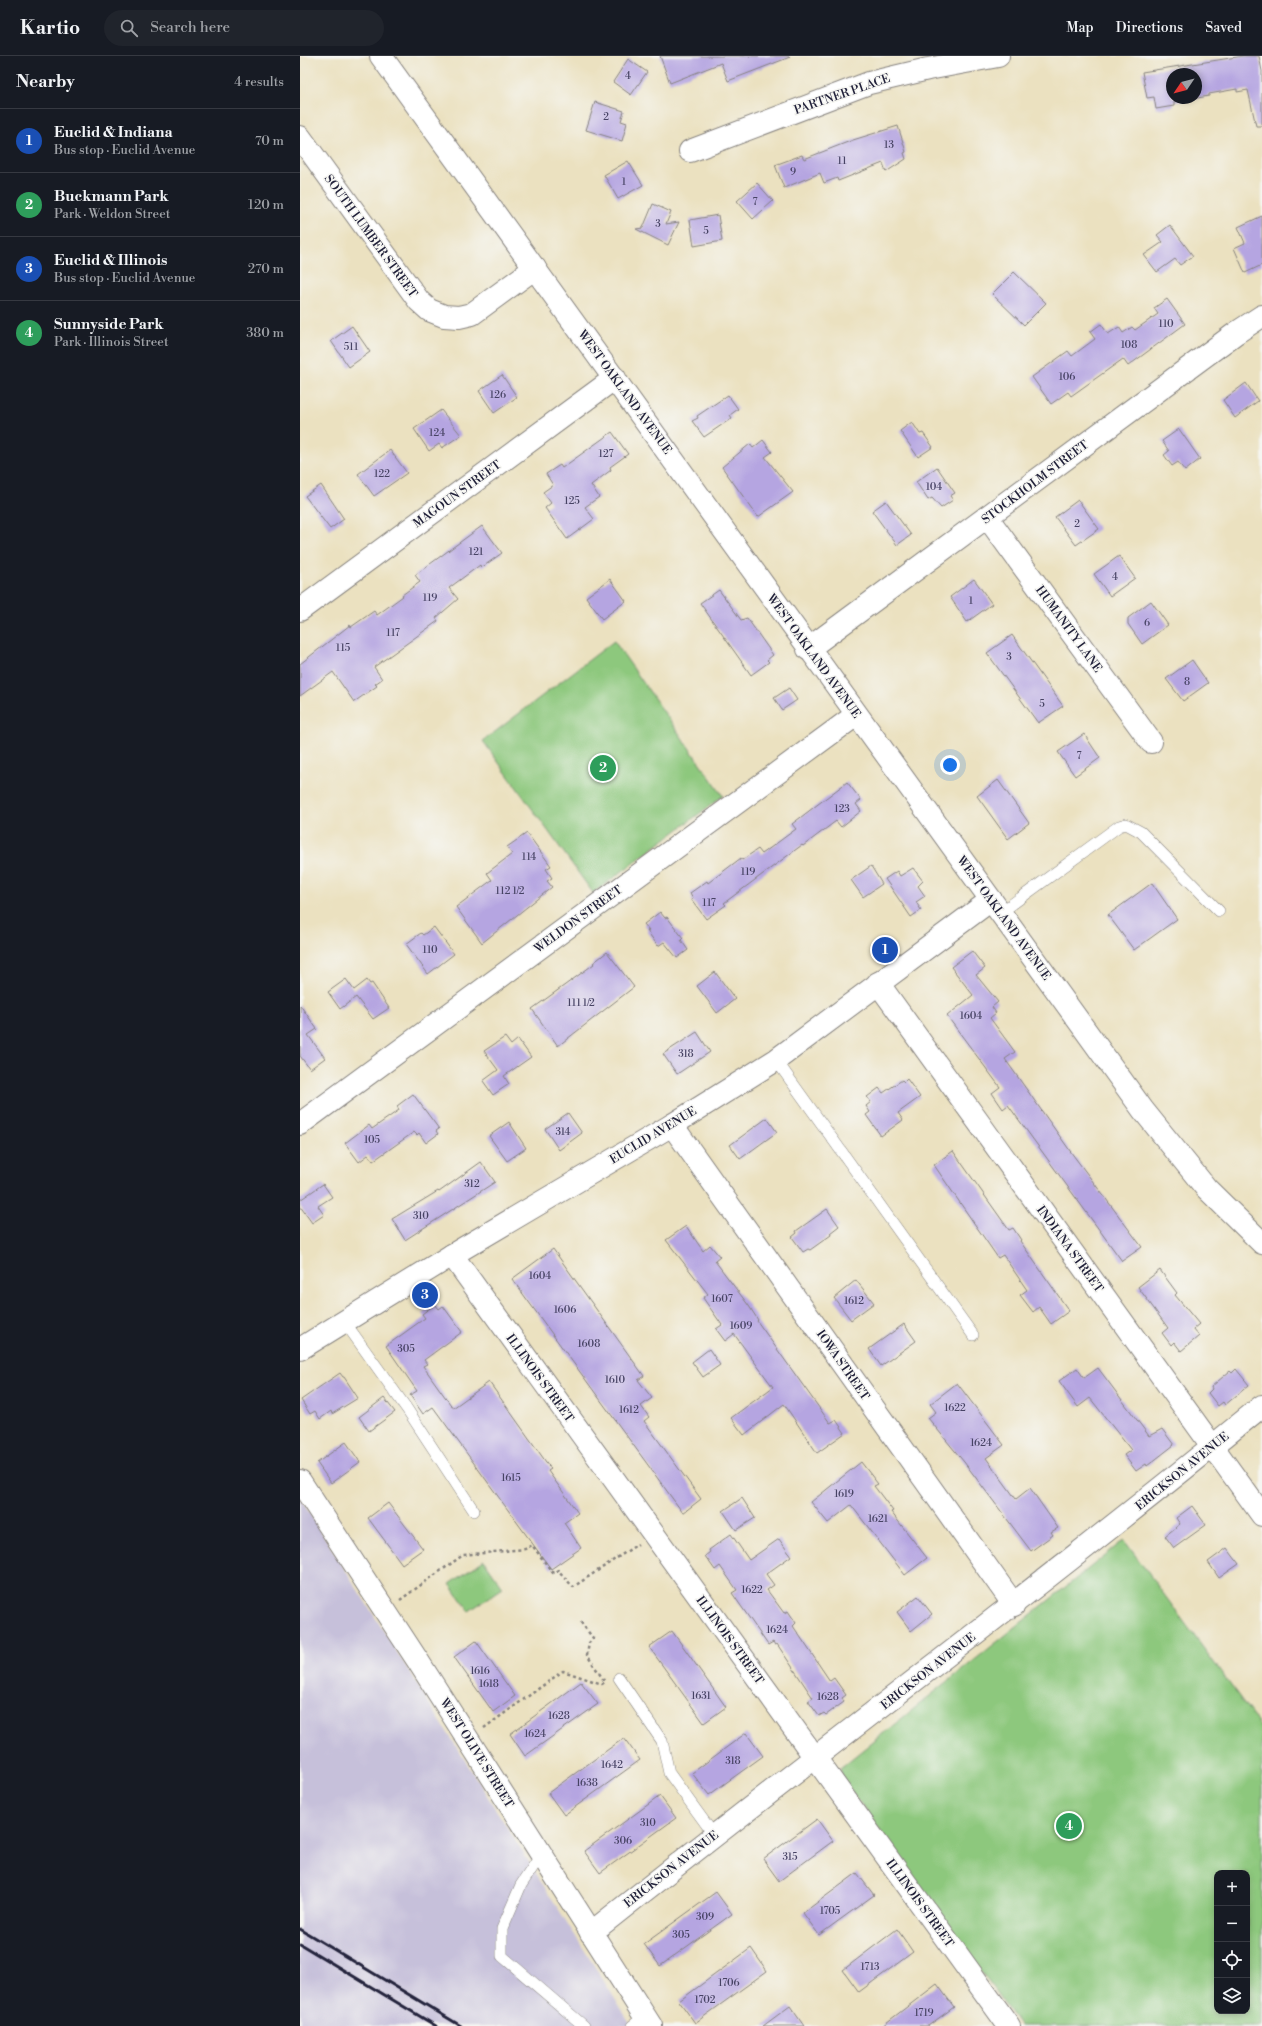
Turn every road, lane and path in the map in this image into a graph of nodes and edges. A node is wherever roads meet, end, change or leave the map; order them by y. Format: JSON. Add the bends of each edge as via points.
{"nodes":[{"id":1,"x":381,"y":56,"type":"edge"},
{"id":2,"x":998,"y":56,"type":"edge"},
{"id":3,"x":300,"y":137,"type":"edge"},
{"id":4,"x":690,"y":151,"type":"dead end"},
{"id":5,"x":535,"y":268,"type":"junction"},
{"id":6,"x":1260,"y":321,"type":"edge"},
{"id":7,"x":615,"y":378,"type":"junction"},
{"id":8,"x":987,"y":517,"type":"junction"},
{"id":9,"x":300,"y":610,"type":"edge"},
{"id":10,"x":808,"y":649,"type":"junction"},
{"id":11,"x":856,"y":715,"type":"junction"},
{"id":12,"x":1151,"y":742,"type":"dead end"},
{"id":13,"x":995,"y":906,"type":"junction"},
{"id":14,"x":1219,"y":911,"type":"dead end"},
{"id":15,"x":878,"y":983,"type":"junction"},
{"id":16,"x":776,"y":1060,"type":"junction"},
{"id":17,"x":300,"y":1124,"type":"edge"},
{"id":18,"x":672,"y":1125,"type":"junction"},
{"id":19,"x":1262,"y":1243,"type":"edge"},
{"id":20,"x":452,"y":1255,"type":"junction"},
{"id":21,"x":344,"y":1321,"type":"junction"},
{"id":22,"x":973,"y":1334,"type":"dead end"},
{"id":23,"x":300,"y":1349,"type":"edge"},
{"id":24,"x":1262,"y":1406,"type":"edge"},
{"id":25,"x":1213,"y":1446,"type":"junction"},
{"id":26,"x":300,"y":1481,"type":"edge"},
{"id":27,"x":474,"y":1511,"type":"dead end"},
{"id":28,"x":1262,"y":1515,"type":"edge"},
{"id":29,"x":653,"y":1534,"type":"junction"},
{"id":30,"x":1014,"y":1605,"type":"junction"},
{"id":31,"x":385,"y":1610,"type":"junction"},
{"id":32,"x":580,"y":1620,"type":"dead end"},
{"id":33,"x":619,"y":1678,"type":"dead end"},
{"id":34,"x":468,"y":1739,"type":"junction"},
{"id":35,"x":816,"y":1759,"type":"junction"},
{"id":36,"x":714,"y":1835,"type":"junction"},
{"id":37,"x":542,"y":1855,"type":"junction"},
{"id":38,"x":591,"y":1933,"type":"junction"},
{"id":39,"x":642,"y":2023,"type":"edge"},
{"id":40,"x":584,"y":2026,"type":"edge"},
{"id":41,"x":1009,"y":2026,"type":"edge"}],
"edges":[{"from":1,"to":5,"type":"street","name":"WEST OAKLAND AVENUE"},
{"from":2,"to":4,"type":"street","name":"PARTNER PLACE","via":[[901,74],[870,83]]},
{"from":3,"to":5,"type":"street","name":"SOUTH LUMBER STREET","via":[[419,301],[429,310],[444,316],[459,317],[472,314]]},
{"from":5,"to":7,"type":"street","name":"WEST OAKLAND AVENUE"},
{"from":6,"to":8,"type":"street","name":"STOCKHOLM STREET","via":[[1236,332]]},
{"from":7,"to":9,"type":"street","name":"MAGOUN STREET"},
{"from":7,"to":10,"type":"street","name":"WEST OAKLAND AVENUE"},
{"from":8,"to":10,"type":"street","name":"STOCKHOLM STREET"},
{"from":8,"to":12,"type":"street","name":"HUMANITY LANE"},
{"from":10,"to":11,"type":"street","name":"WEST OAKLAND AVENUE"},
{"from":11,"to":13,"type":"street","name":"WEST OAKLAND AVENUE"},
{"from":11,"to":17,"type":"street","name":"WELDON STREET"},
{"from":13,"to":14,"type":"lane","via":[[1119,826],[1126,824],[1141,832]]},
{"from":13,"to":15,"type":"street","name":"EUCLID AVENUE"},
{"from":13,"to":19,"type":"street","name":"WEST OAKLAND AVENUE","via":[[1143,1110],[1206,1188]]},
{"from":15,"to":16,"type":"street","name":"EUCLID AVENUE"},
{"from":15,"to":25,"type":"street","name":"INDIANA STREET"},
{"from":16,"to":18,"type":"street","name":"EUCLID AVENUE"},
{"from":16,"to":22,"type":"lane"},
{"from":18,"to":20,"type":"street","name":"EUCLID AVENUE"},
{"from":18,"to":30,"type":"street","name":"IOWA STREET"},
{"from":20,"to":21,"type":"street","name":"EUCLID AVENUE"},
{"from":20,"to":29,"type":"street","name":"ILLINOIS STREET"},
{"from":21,"to":23,"type":"street","name":"EUCLID AVENUE"},
{"from":21,"to":27,"type":"lane"},
{"from":24,"to":25,"type":"street","name":"ERICKSON AVENUE"},
{"from":25,"to":28,"type":"street","name":"INDIANA STREET"},
{"from":25,"to":30,"type":"street","name":"ERICKSON AVENUE"},
{"from":26,"to":31,"type":"street","name":"WEST OLIVE STREET"},
{"from":29,"to":31,"type":"path","via":[[573,1587],[558,1570],[553,1573],[532,1545],[525,1549],[463,1555]]},
{"from":29,"to":35,"type":"street","name":"ILLINOIS STREET"},
{"from":30,"to":35,"type":"street","name":"ERICKSON AVENUE"},
{"from":31,"to":34,"type":"street","name":"WEST OLIVE STREET"},
{"from":32,"to":34,"type":"path","via":[[592,1638],[587,1656],[605,1682],[602,1684],[563,1671]]},
{"from":33,"to":36,"type":"lane","via":[[662,1741],[669,1773]]},
{"from":34,"to":37,"type":"street","name":"WEST OLIVE STREET"},
{"from":35,"to":36,"type":"street","name":"ERICKSON AVENUE"},
{"from":35,"to":41,"type":"street","name":"ILLINOIS STREET"},
{"from":36,"to":38,"type":"street","name":"ERICKSON AVENUE"},
{"from":37,"to":38,"type":"street","name":"WEST OLIVE STREET"},
{"from":37,"to":40,"type":"lane","via":[[521,1885],[502,1930],[502,1956]]},
{"from":38,"to":39,"type":"street","name":"WEST OLIVE STREET"}]}
